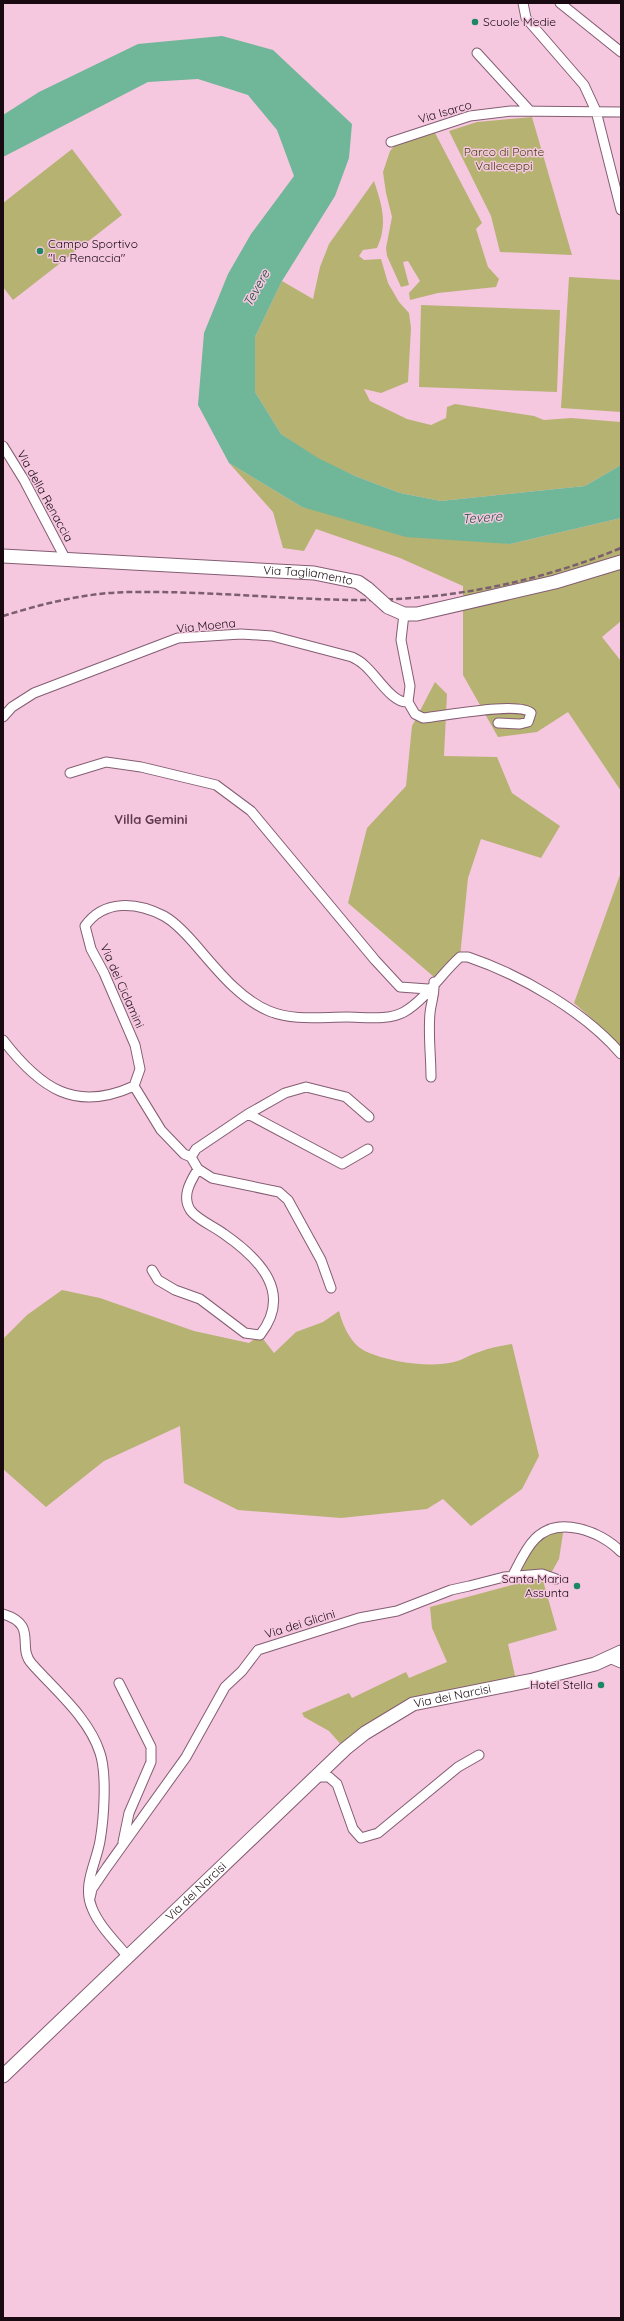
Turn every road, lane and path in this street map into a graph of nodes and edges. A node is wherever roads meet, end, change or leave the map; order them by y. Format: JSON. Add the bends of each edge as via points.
{"nodes":[{"id":1,"x":523,"y":3,"type":"edge"},
{"id":2,"x":560,"y":3,"type":"edge"},
{"id":3,"x":621,"y":52,"type":"edge"},
{"id":4,"x":478,"y":53,"type":"dead end"},
{"id":5,"x":530,"y":111,"type":"junction"},
{"id":6,"x":596,"y":111,"type":"junction"},
{"id":7,"x":621,"y":112,"type":"edge"},
{"id":8,"x":391,"y":142,"type":"dead end"},
{"id":9,"x":621,"y":210,"type":"edge"},
{"id":10,"x":3,"y":446,"type":"edge"},
{"id":11,"x":3,"y":463,"type":"edge"},
{"id":12,"x":14,"y":463,"type":"junction"},
{"id":13,"x":3,"y":556,"type":"edge"},
{"id":14,"x":65,"y":558,"type":"junction"},
{"id":15,"x":621,"y":562,"type":"edge"},
{"id":16,"x":404,"y":614,"type":"junction"},
{"id":17,"x":408,"y":702,"type":"junction"},
{"id":18,"x":3,"y":717,"type":"edge"},
{"id":19,"x":498,"y":723,"type":"dead end"},
{"id":20,"x":70,"y":773,"type":"dead end"},
{"id":21,"x":431,"y":986,"type":"junction"},
{"id":22,"x":3,"y":1040,"type":"edge"},
{"id":23,"x":621,"y":1054,"type":"edge"},
{"id":24,"x":432,"y":1077,"type":"dead end"},
{"id":25,"x":134,"y":1086,"type":"junction"},
{"id":26,"x":248,"y":1114,"type":"junction"},
{"id":27,"x":370,"y":1116,"type":"dead end"},
{"id":28,"x":368,"y":1149,"type":"dead end"},
{"id":29,"x":191,"y":1157,"type":"junction"},
{"id":30,"x":198,"y":1169,"type":"junction"},
{"id":31,"x":152,"y":1270,"type":"dead end"},
{"id":32,"x":332,"y":1288,"type":"dead end"},
{"id":33,"x":620,"y":1549,"type":"edge"},
{"id":34,"x":512,"y":1576,"type":"junction"},
{"id":35,"x":556,"y":1579,"type":"dead end"},
{"id":36,"x":3,"y":1614,"type":"edge"},
{"id":37,"x":621,"y":1652,"type":"edge"},
{"id":38,"x":615,"y":1661,"type":"edge"},
{"id":39,"x":119,"y":1683,"type":"dead end"},
{"id":40,"x":479,"y":1755,"type":"dead end"},
{"id":41,"x":317,"y":1777,"type":"junction"},
{"id":42,"x":122,"y":1846,"type":"junction"},
{"id":43,"x":90,"y":1898,"type":"junction"},
{"id":44,"x":128,"y":1957,"type":"junction"},
{"id":45,"x":3,"y":2076,"type":"edge"}],
"edges":[{"from":1,"to":6,"type":"street","via":[[526,18],[584,85]]},
{"from":2,"to":3,"type":"street"},
{"from":4,"to":5,"type":"street"},
{"from":5,"to":6,"type":"street","name":"Via Isarco"},
{"from":5,"to":8,"type":"street","name":"Via Isarco","via":[[470,116]]},
{"from":6,"to":7,"type":"street","name":"Via Isarco"},
{"from":6,"to":9,"type":"street"},
{"from":10,"to":12,"type":"street","name":"Via della Renaccia"},
{"from":11,"to":12,"type":"street"},
{"from":12,"to":14,"type":"street","name":"Via della Renaccia"},
{"from":13,"to":14,"type":"street","name":"Via Tagliamento"},
{"from":14,"to":16,"type":"street","name":"Via Tagliamento","bridge":true,"via":[[314,573],[358,582],[388,607]]},
{"from":15,"to":16,"type":"street","name":"Via Tagliamento","via":[[556,582],[424,612]]},
{"from":16,"to":17,"type":"street","via":[[401,640],[410,686]]},
{"from":17,"to":18,"type":"street","name":"Via Moena","via":[[396,699],[363,664],[352,657],[272,636],[241,634],[178,638],[34,693],[12,707]]},
{"from":17,"to":19,"type":"street","name":"Via Moena","via":[[415,714],[423,718],[510,707],[527,709],[532,713],[528,722]]},
{"from":20,"to":21,"type":"street","via":[[106,762],[141,767],[216,785],[251,811],[374,960],[400,987]]},
{"from":21,"to":23,"type":"street","name":"Via dei Ciclamini","via":[[460,957],[481,961],[535,986],[609,1040]]},
{"from":21,"to":24,"type":"street","via":[[435,995],[429,1027]]},
{"from":21,"to":25,"type":"street","name":"Via dei Ciclamini","via":[[403,1012],[386,1017],[289,1018],[268,1011],[247,998],[164,916],[131,905],[109,906],[92,916],[85,926],[91,949],[135,1045],[140,1069]]},
{"from":22,"to":25,"type":"street","via":[[39,1079],[58,1092],[100,1098]]},
{"from":25,"to":29,"type":"street","via":[[161,1130],[184,1154]]},
{"from":26,"to":27,"type":"street","via":[[285,1093],[306,1087],[346,1097]]},
{"from":26,"to":28,"type":"street","via":[[342,1164]]},
{"from":26,"to":29,"type":"street","via":[[196,1149]]},
{"from":29,"to":30,"type":"street"},
{"from":30,"to":31,"type":"street","via":[[188,1186],[187,1200],[192,1212],[241,1247],[268,1277],[274,1292],[270,1323],[260,1335],[245,1333],[200,1299],[175,1290],[158,1280]]},
{"from":30,"to":32,"type":"street","via":[[212,1178],[279,1192],[288,1200],[321,1260]]},
{"from":33,"to":34,"type":"street","via":[[599,1535],[580,1529],[548,1529],[534,1539]]},
{"from":34,"to":35,"type":"street","name":"Via dei Glicini","via":[[542,1574]]},
{"from":34,"to":42,"type":"street","name":"Via dei Glicini","via":[[451,1590],[398,1610],[359,1618],[258,1650],[242,1671],[225,1687],[186,1757]]},
{"from":36,"to":43,"type":"street","via":[[20,1621],[31,1663],[83,1722],[100,1753],[104,1795],[100,1841],[87,1889]]},
{"from":37,"to":38,"type":"street","name":"Via dei Narcisi"},
{"from":38,"to":41,"type":"street","name":"Via dei Narcisi","via":[[413,1704],[365,1733]]},
{"from":39,"to":42,"type":"street","name":"Via dei Glicini","via":[[151,1747],[151,1762],[129,1813]]},
{"from":40,"to":41,"type":"street","via":[[458,1767],[378,1833],[361,1838],[353,1829],[338,1784],[329,1778]]},
{"from":41,"to":44,"type":"street","name":"Via dei Narcisi"},
{"from":42,"to":43,"type":"street","name":"Via dei Glicini","via":[[92,1889]]},
{"from":43,"to":44,"type":"street","via":[[96,1915]]},
{"from":44,"to":45,"type":"street","name":"Via dei Narcisi"}]}
